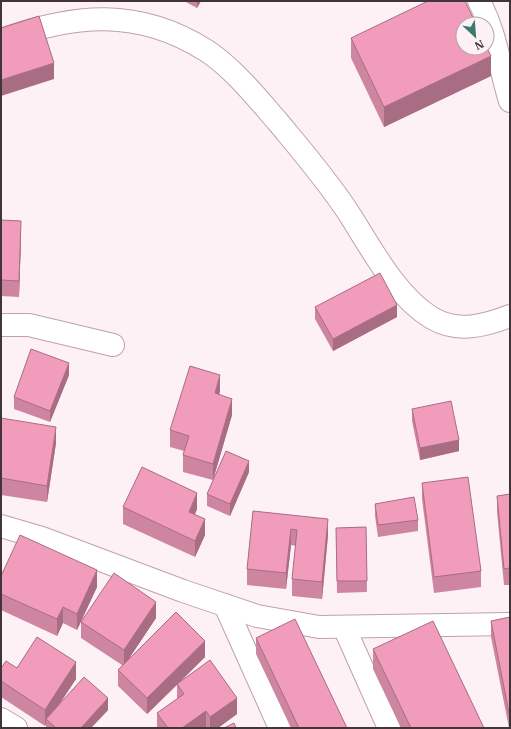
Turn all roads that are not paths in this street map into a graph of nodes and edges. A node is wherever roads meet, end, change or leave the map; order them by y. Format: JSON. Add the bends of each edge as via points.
{"nodes":[{"id":1,"x":479,"y":1,"type":"edge"},
{"id":2,"x":1,"y":40,"type":"edge"},
{"id":3,"x":510,"y":101,"type":"edge"},
{"id":4,"x":510,"y":316,"type":"edge"},
{"id":5,"x":1,"y":325,"type":"edge"},
{"id":6,"x":113,"y":345,"type":"dead end"},
{"id":7,"x":1,"y":526,"type":"edge"},
{"id":8,"x":225,"y":605,"type":"junction"},
{"id":9,"x":510,"y":624,"type":"edge"},
{"id":10,"x":344,"y":627,"type":"junction"},
{"id":11,"x":280,"y":728,"type":"edge"},
{"id":12,"x":389,"y":728,"type":"edge"}],
"edges":[{"from":1,"to":3,"type":"street","via":[[496,42]]},
{"from":2,"to":4,"type":"street","via":[[66,21],[100,18],[142,24],[177,36],[208,52],[262,103],[315,167],[396,285],[423,312],[433,319],[464,327],[478,327]]},
{"from":5,"to":6,"type":"street","via":[[29,325]]},
{"from":7,"to":8,"type":"street","via":[[42,538]]},
{"from":8,"to":10,"type":"street","via":[[265,618],[319,627]]},
{"from":8,"to":11,"type":"street"},
{"from":9,"to":10,"type":"street"},
{"from":10,"to":12,"type":"street"}]}
